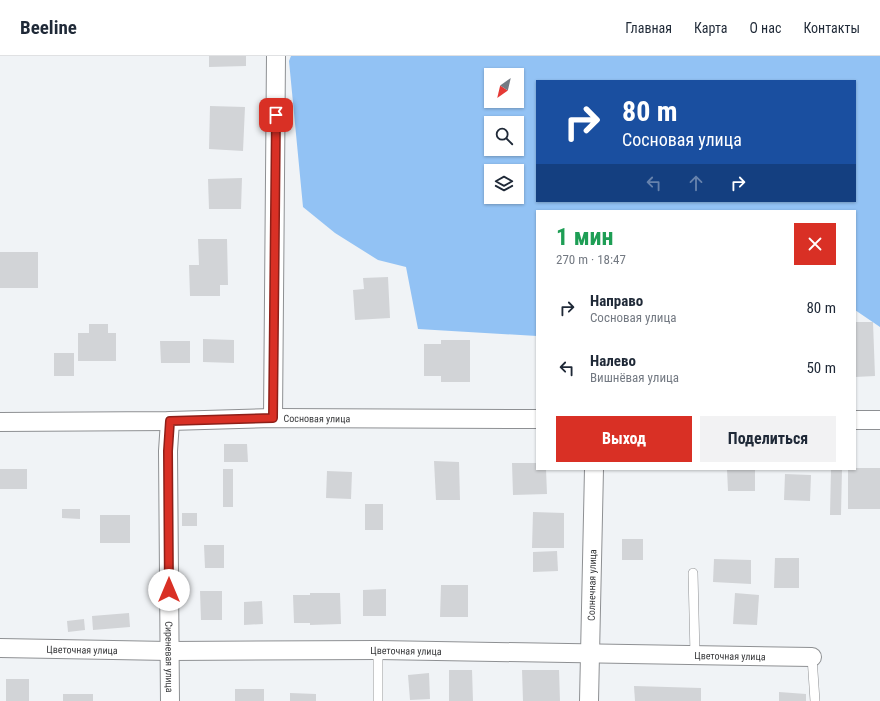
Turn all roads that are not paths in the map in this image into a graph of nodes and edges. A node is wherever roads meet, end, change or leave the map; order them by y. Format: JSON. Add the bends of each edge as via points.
{"nodes":[{"id":1,"x":276,"y":56,"type":"edge"},
{"id":2,"x":273,"y":418,"type":"junction"},
{"id":3,"x":536,"y":418,"type":"edge"},
{"id":4,"x":856,"y":420,"type":"edge"},
{"id":5,"x":880,"y":420,"type":"edge"},
{"id":6,"x":170,"y":421,"type":"junction"},
{"id":7,"x":0,"y":422,"type":"edge"},
{"id":8,"x":594,"y":470,"type":"edge"},
{"id":9,"x":693,"y":573,"type":"dead end"},
{"id":10,"x":0,"y":648,"type":"edge"},
{"id":11,"x":378,"y":650,"type":"junction"},
{"id":12,"x":170,"y":651,"type":"junction"},
{"id":13,"x":590,"y":653,"type":"junction"},
{"id":14,"x":695,"y":655,"type":"junction"},
{"id":15,"x":812,"y":657,"type":"joint"},
{"id":16,"x":170,"y":701,"type":"edge"},
{"id":17,"x":378,"y":701,"type":"edge"},
{"id":18,"x":590,"y":701,"type":"edge"},
{"id":19,"x":815,"y":701,"type":"edge"}],
"edges":[{"from":1,"to":2,"type":"street"},
{"from":2,"to":3,"type":"street","name":"Сосновая улица"},
{"from":2,"to":6,"type":"street","name":"Сосновая улица"},
{"from":4,"to":5,"type":"street"},
{"from":6,"to":7,"type":"street","name":"Сосновая улица"},
{"from":6,"to":12,"type":"street","name":"Сиреневая улица"},
{"from":8,"to":13,"type":"street","name":"Солнечная улица"},
{"from":9,"to":14,"type":"lane"},
{"from":10,"to":12,"type":"street","name":"Цветочная улица"},
{"from":11,"to":12,"type":"street","name":"Цветочная улица"},
{"from":11,"to":13,"type":"street","name":"Цветочная улица"},
{"from":11,"to":17,"type":"lane"},
{"from":12,"to":16,"type":"street","name":"Сиреневая улица"},
{"from":13,"to":14,"type":"street","name":"Цветочная улица"},
{"from":13,"to":18,"type":"street","name":"Солнечная улица"},
{"from":14,"to":15,"type":"street","name":"Цветочная улица"},
{"from":15,"to":19,"type":"lane"}]}
